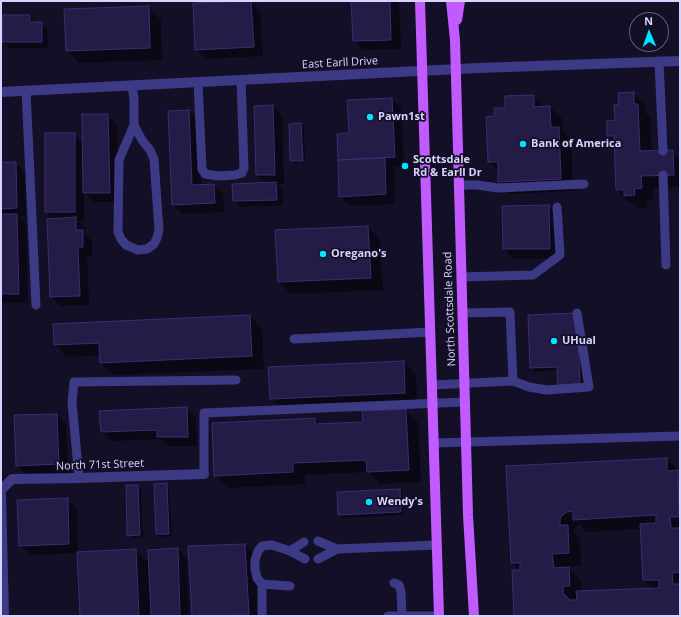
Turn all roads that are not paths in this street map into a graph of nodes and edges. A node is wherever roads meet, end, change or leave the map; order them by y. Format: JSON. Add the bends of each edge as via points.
{"nodes":[{"id":1,"x":420,"y":1,"type":"edge"},
{"id":2,"x":452,"y":1,"type":"edge"},
{"id":3,"x":460,"y":1,"type":"edge"},
{"id":4,"x":455,"y":40,"type":"junction"},
{"id":5,"x":680,"y":60,"type":"edge"},
{"id":6,"x":660,"y":61,"type":"junction"},
{"id":7,"x":455,"y":70,"type":"junction"},
{"id":8,"x":422,"y":71,"type":"junction"},
{"id":9,"x":241,"y":80,"type":"junction"},
{"id":10,"x":198,"y":82,"type":"junction"},
{"id":11,"x":132,"y":85,"type":"junction"},
{"id":12,"x":26,"y":90,"type":"junction"},
{"id":13,"x":1,"y":92,"type":"edge"},
{"id":14,"x":134,"y":125,"type":"junction"},
{"id":15,"x":663,"y":150,"type":"dead end"},
{"id":16,"x":663,"y":175,"type":"dead end"},
{"id":17,"x":584,"y":184,"type":"dead end"},
{"id":18,"x":458,"y":185,"type":"junction"},
{"id":19,"x":557,"y":207,"type":"dead end"},
{"id":20,"x":666,"y":265,"type":"dead end"},
{"id":21,"x":461,"y":277,"type":"junction"},
{"id":22,"x":36,"y":305,"type":"dead end"},
{"id":23,"x":462,"y":313,"type":"junction"},
{"id":24,"x":577,"y":313,"type":"dead end"},
{"id":25,"x":431,"y":332,"type":"junction"},
{"id":26,"x":294,"y":339,"type":"dead end"},
{"id":27,"x":236,"y":380,"type":"dead end"},
{"id":28,"x":513,"y":381,"type":"junction"},
{"id":29,"x":464,"y":384,"type":"junction"},
{"id":30,"x":432,"y":385,"type":"junction"},
{"id":31,"x":464,"y":402,"type":"junction"},
{"id":32,"x":433,"y":403,"type":"junction"},
{"id":33,"x":680,"y":436,"type":"edge"},
{"id":34,"x":466,"y":443,"type":"junction"},
{"id":35,"x":434,"y":444,"type":"junction"},
{"id":36,"x":204,"y":474,"type":"joint"},
{"id":37,"x":79,"y":478,"type":"junction"},
{"id":38,"x":1,"y":490,"type":"edge"},
{"id":39,"x":1,"y":494,"type":"edge"},
{"id":40,"x":437,"y":545,"type":"junction"},
{"id":41,"x":318,"y":550,"type":"dead end"},
{"id":42,"x":290,"y":551,"type":"junction"},
{"id":43,"x":394,"y":583,"type":"dead end"},
{"id":44,"x":262,"y":584,"type":"junction"},
{"id":45,"x":290,"y":586,"type":"dead end"},
{"id":46,"x":402,"y":615,"type":"edge"},
{"id":47,"x":4,"y":616,"type":"edge"},
{"id":48,"x":262,"y":616,"type":"edge"},
{"id":49,"x":388,"y":616,"type":"edge"},
{"id":50,"x":436,"y":616,"type":"edge"},
{"id":51,"x":439,"y":616,"type":"edge"},
{"id":52,"x":474,"y":616,"type":"edge"}],
"edges":[{"from":1,"to":8,"type":"main road","name":"North Scottsdale Road"},
{"from":2,"to":4,"type":"main road","name":"North Scottsdale Road"},
{"from":3,"to":4,"type":"main road"},
{"from":4,"to":7,"type":"main road","name":"North Scottsdale Road"},
{"from":5,"to":6,"type":"street","name":"East Earll Drive"},
{"from":6,"to":7,"type":"street","name":"East Earll Drive"},
{"from":6,"to":15,"type":"lane"},
{"from":7,"to":8,"type":"street","name":"East Earll Drive"},
{"from":7,"to":18,"type":"main road","name":"North Scottsdale Road"},
{"from":8,"to":9,"type":"street","name":"East Earll Drive"},
{"from":8,"to":25,"type":"main road","name":"North Scottsdale Road"},
{"from":9,"to":10,"type":"street","name":"East Earll Drive"},
{"from":9,"to":10,"type":"lane","via":[[244,168],[242,173],[219,176],[205,174],[202,169]]},
{"from":10,"to":11,"type":"street","name":"East Earll Drive"},
{"from":11,"to":12,"type":"street","name":"East Earll Drive"},
{"from":11,"to":14,"type":"lane"},
{"from":12,"to":13,"type":"street","name":"East Earll Drive"},
{"from":12,"to":22,"type":"lane"},
{"from":14,"to":14,"type":"lane","via":[[154,159],[159,230],[154,244],[147,249],[138,250],[126,245],[118,232],[119,160]]},
{"from":16,"to":20,"type":"lane"},
{"from":17,"to":18,"type":"lane","via":[[498,188]]},
{"from":18,"to":21,"type":"main road","name":"North Scottsdale Road"},
{"from":19,"to":21,"type":"lane","via":[[560,255],[533,275]]},
{"from":21,"to":23,"type":"main road","name":"North Scottsdale Road"},
{"from":23,"to":28,"type":"lane","via":[[510,312]]},
{"from":23,"to":29,"type":"main road","name":"North Scottsdale Road"},
{"from":24,"to":28,"type":"lane","via":[[589,387],[547,390]]},
{"from":25,"to":26,"type":"lane"},
{"from":25,"to":30,"type":"main road","name":"North Scottsdale Road"},
{"from":27,"to":37,"type":"lane","via":[[74,382],[72,403]]},
{"from":28,"to":29,"type":"lane"},
{"from":29,"to":30,"type":"lane"},
{"from":29,"to":31,"type":"main road","name":"North Scottsdale Road"},
{"from":30,"to":32,"type":"main road","name":"North Scottsdale Road"},
{"from":31,"to":32,"type":"lane"},
{"from":31,"to":34,"type":"main road","name":"North Scottsdale Road"},
{"from":32,"to":35,"type":"main road","name":"North Scottsdale Road"},
{"from":32,"to":36,"type":"lane","via":[[204,413]]},
{"from":33,"to":34,"type":"lane"},
{"from":34,"to":35,"type":"lane"},
{"from":34,"to":52,"type":"main road","name":"North Scottsdale Road"},
{"from":35,"to":40,"type":"main road","name":"North Scottsdale Road"},
{"from":36,"to":37,"type":"street","name":"North 71st Street"},
{"from":37,"to":38,"type":"street","name":"North 71st Street","via":[[12,478]]},
{"from":39,"to":47,"type":"street"},
{"from":40,"to":41,"type":"lane"},
{"from":40,"to":51,"type":"main road","name":"North Scottsdale Road"},
{"from":42,"to":42,"type":"lane","via":[[305,551]]},
{"from":42,"to":44,"type":"lane","via":[[272,544],[262,546],[258,551],[254,569]]},
{"from":43,"to":46,"type":"lane","via":[[399,585],[401,592]]},
{"from":44,"to":45,"type":"lane"},
{"from":44,"to":48,"type":"lane"},
{"from":46,"to":49,"type":"lane"},
{"from":46,"to":50,"type":"lane"}]}
